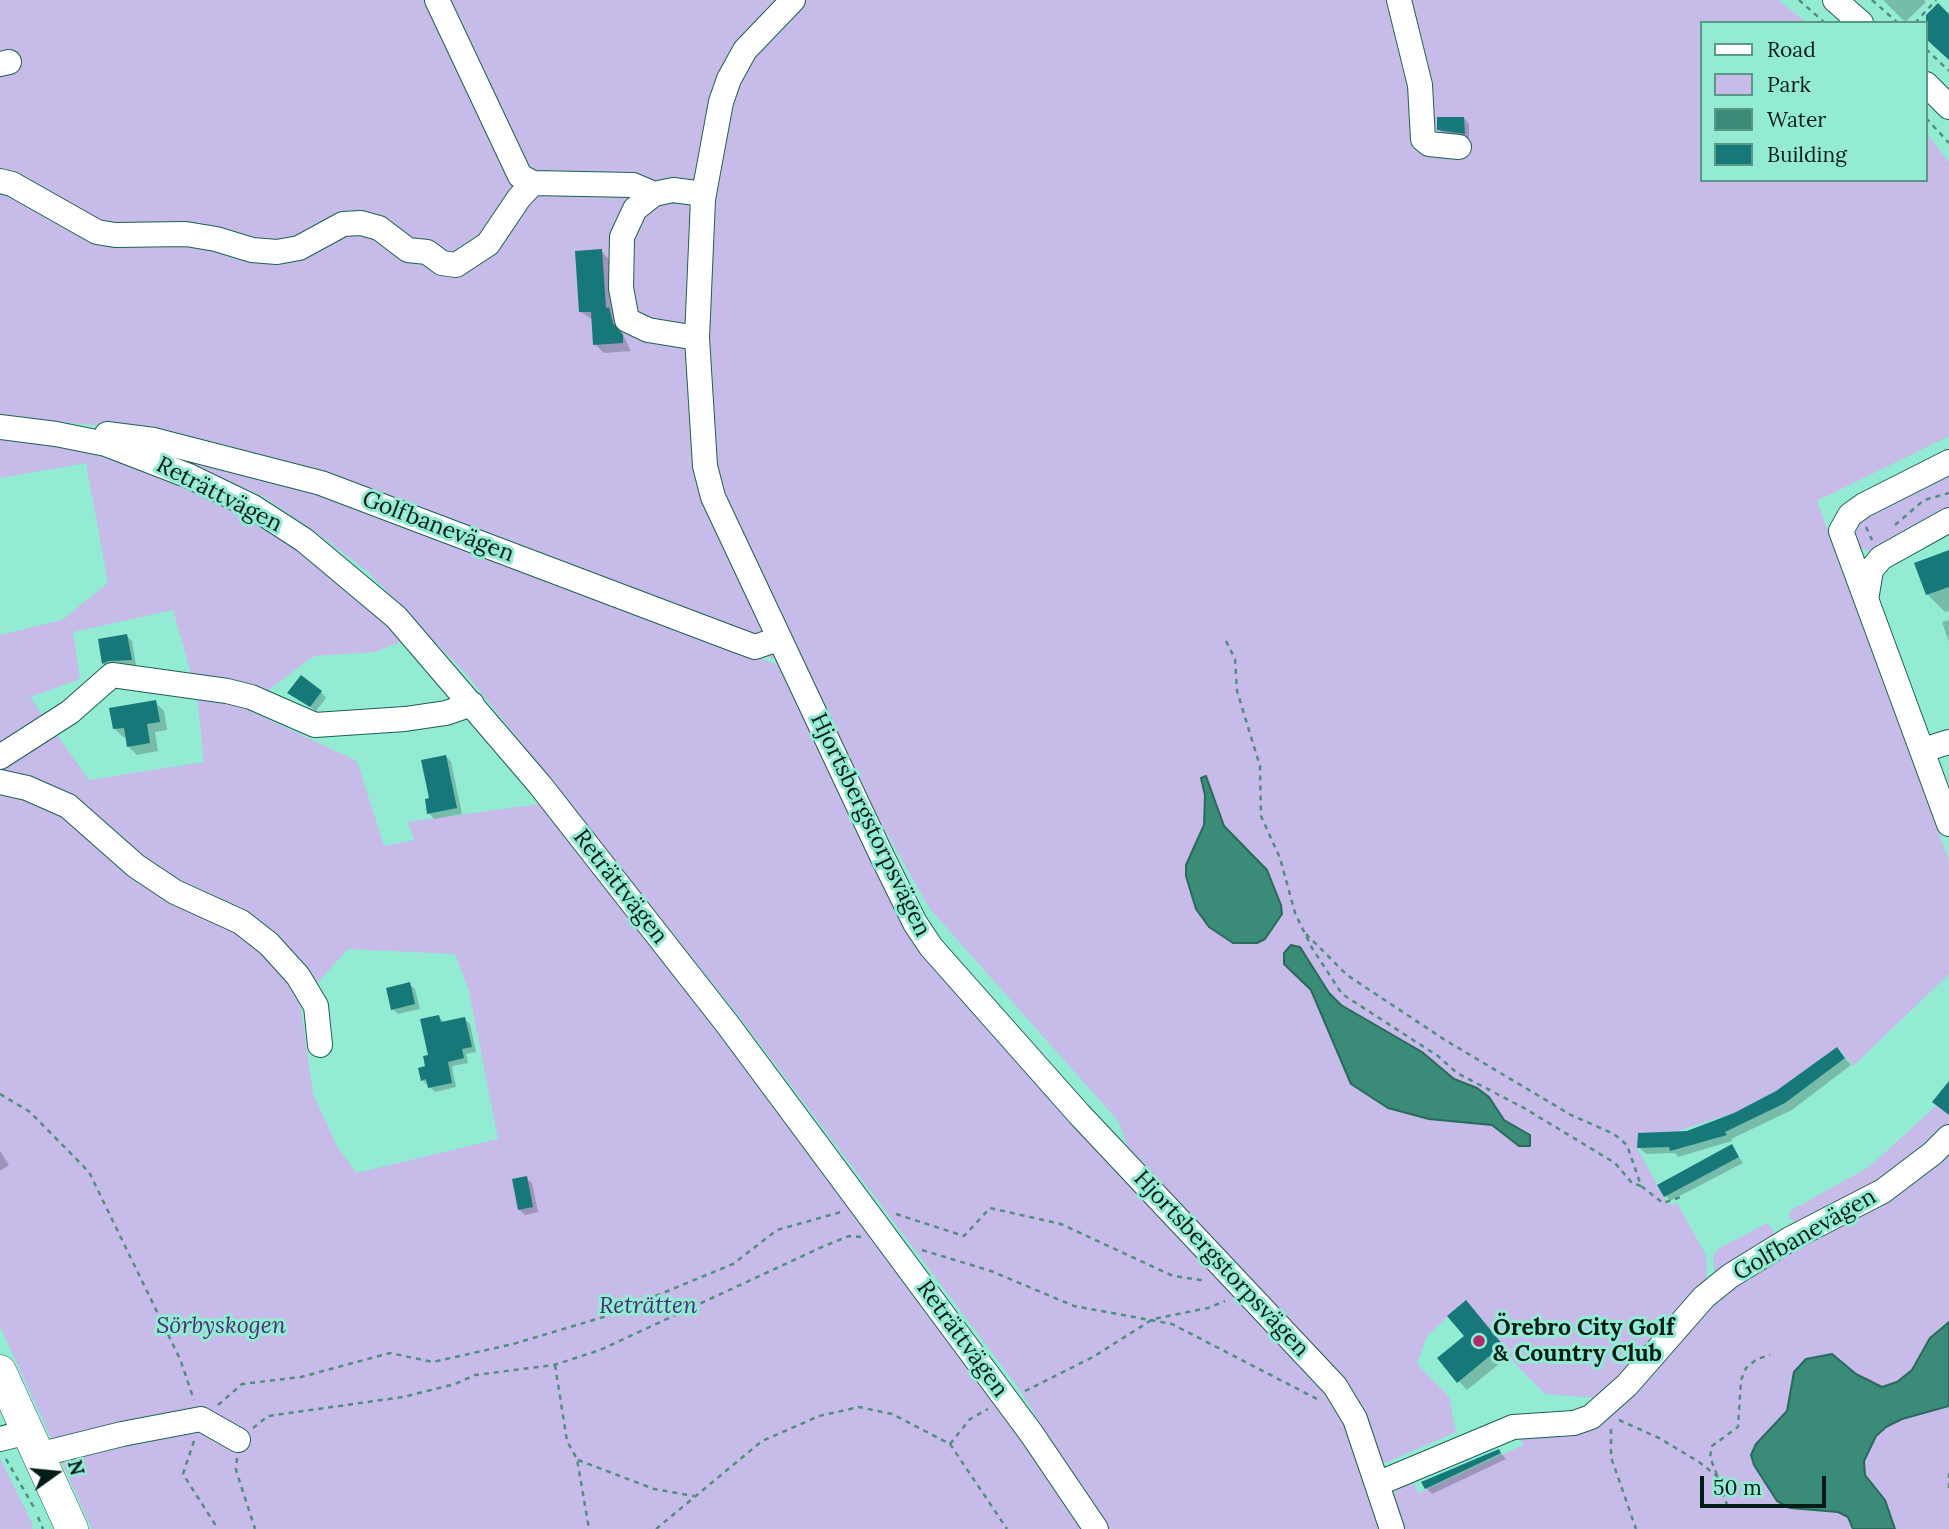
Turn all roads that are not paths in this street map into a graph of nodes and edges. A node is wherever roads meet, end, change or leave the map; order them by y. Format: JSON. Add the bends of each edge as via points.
{"nodes":[{"id":1,"x":438,"y":0,"type":"edge"},
{"id":2,"x":793,"y":0,"type":"edge"},
{"id":3,"x":1399,"y":0,"type":"edge"},
{"id":4,"x":1835,"y":0,"type":"edge"},
{"id":5,"x":1859,"y":21,"type":"edge"},
{"id":6,"x":1928,"y":86,"type":"edge"},
{"id":7,"x":1949,"y":107,"type":"edge"},
{"id":8,"x":1459,"y":147,"type":"dead end"},
{"id":9,"x":0,"y":181,"type":"edge"},
{"id":10,"x":533,"y":183,"type":"junction"},
{"id":11,"x":654,"y":194,"type":"junction"},
{"id":12,"x":704,"y":194,"type":"junction"},
{"id":13,"x":696,"y":338,"type":"junction"},
{"id":14,"x":0,"y":427,"type":"edge"},
{"id":15,"x":90,"y":441,"type":"junction"},
{"id":16,"x":1949,"y":462,"type":"edge"},
{"id":17,"x":1949,"y":520,"type":"edge"},
{"id":18,"x":1879,"y":546,"type":"junction"},
{"id":19,"x":1849,"y":552,"type":"junction"},
{"id":20,"x":1867,"y":594,"type":"junction"},
{"id":21,"x":778,"y":639,"type":"junction"},
{"id":22,"x":471,"y":704,"type":"junction"},
{"id":23,"x":1949,"y":742,"type":"edge"},
{"id":24,"x":1923,"y":750,"type":"junction"},
{"id":25,"x":0,"y":757,"type":"edge"},
{"id":26,"x":0,"y":782,"type":"edge"},
{"id":27,"x":1949,"y":824,"type":"edge"},
{"id":28,"x":320,"y":1045,"type":"dead end"},
{"id":29,"x":1949,"y":1137,"type":"edge"},
{"id":30,"x":0,"y":1371,"type":"edge"},
{"id":31,"x":238,"y":1440,"type":"road end"},
{"id":32,"x":22,"y":1442,"type":"edge"},
{"id":33,"x":1377,"y":1484,"type":"junction"},
{"id":34,"x":72,"y":1529,"type":"edge"},
{"id":35,"x":1096,"y":1529,"type":"edge"},
{"id":36,"x":1392,"y":1529,"type":"edge"}],
"edges":[{"from":1,"to":10,"type":"street","via":[[508,155],[520,176]]},
{"from":2,"to":12,"type":"street","name":"Hjortsbergstorpsvägen","via":[[746,50],[729,79]]},
{"from":3,"to":8,"type":"street","via":[[1420,85],[1423,139],[1429,144]]},
{"from":4,"to":5,"type":"street"},
{"from":6,"to":7,"type":"street"},
{"from":9,"to":10,"type":"street","via":[[97,232],[186,234],[277,252],[299,248],[344,224],[361,223],[379,228],[408,250],[427,252],[442,263],[456,265],[488,244]]},
{"from":10,"to":11,"type":"street","via":[[633,185]]},
{"from":11,"to":12,"type":"street","via":[[673,190]]},
{"from":11,"to":13,"type":"street","via":[[635,209],[622,237],[621,288],[627,320],[648,330]]},
{"from":12,"to":13,"type":"street","name":"Hjortsbergstorpsvägen"},
{"from":13,"to":21,"type":"street","name":"Hjortsbergstorpsvägen","via":[[705,466],[713,497]]},
{"from":14,"to":15,"type":"street","name":"Reträttvägen"},
{"from":15,"to":21,"type":"street","name":"Golfbanevägen","via":[[107,434],[154,440],[321,483],[755,647]]},
{"from":15,"to":22,"type":"street","name":"Reträttvägen","via":[[189,475],[304,540],[396,617]]},
{"from":16,"to":19,"type":"street","via":[[1850,515],[1841,531]]},
{"from":17,"to":18,"type":"street"},
{"from":18,"to":19,"type":"street","via":[[1867,560]]},
{"from":18,"to":20,"type":"street"},
{"from":19,"to":20,"type":"street"},
{"from":20,"to":24,"type":"street"},
{"from":21,"to":33,"type":"street","name":"Hjortsbergstorpsvägen","via":[[898,889],[931,947],[1079,1114],[1295,1341],[1350,1408]]},
{"from":22,"to":25,"type":"street","via":[[405,719],[315,724],[227,691],[112,675],[70,712]]},
{"from":22,"to":35,"type":"street","name":"Reträttvägen","via":[[728,1025],[1007,1399]]},
{"from":23,"to":24,"type":"street"},
{"from":24,"to":27,"type":"street"},
{"from":26,"to":28,"type":"street","via":[[68,806],[136,866],[175,892],[241,922],[269,944],[298,976],[316,1006]]},
{"from":29,"to":33,"type":"street","name":"Golfbanevägen","via":[[1883,1191],[1730,1276],[1704,1297],[1627,1385],[1591,1417],[1553,1426],[1513,1427]]},
{"from":30,"to":32,"type":"main road"},
{"from":31,"to":32,"type":"street","via":[[201,1419],[122,1434]]},
{"from":32,"to":34,"type":"main road"},
{"from":33,"to":36,"type":"street","name":"Hjortsbergstorpsvägen"}]}
